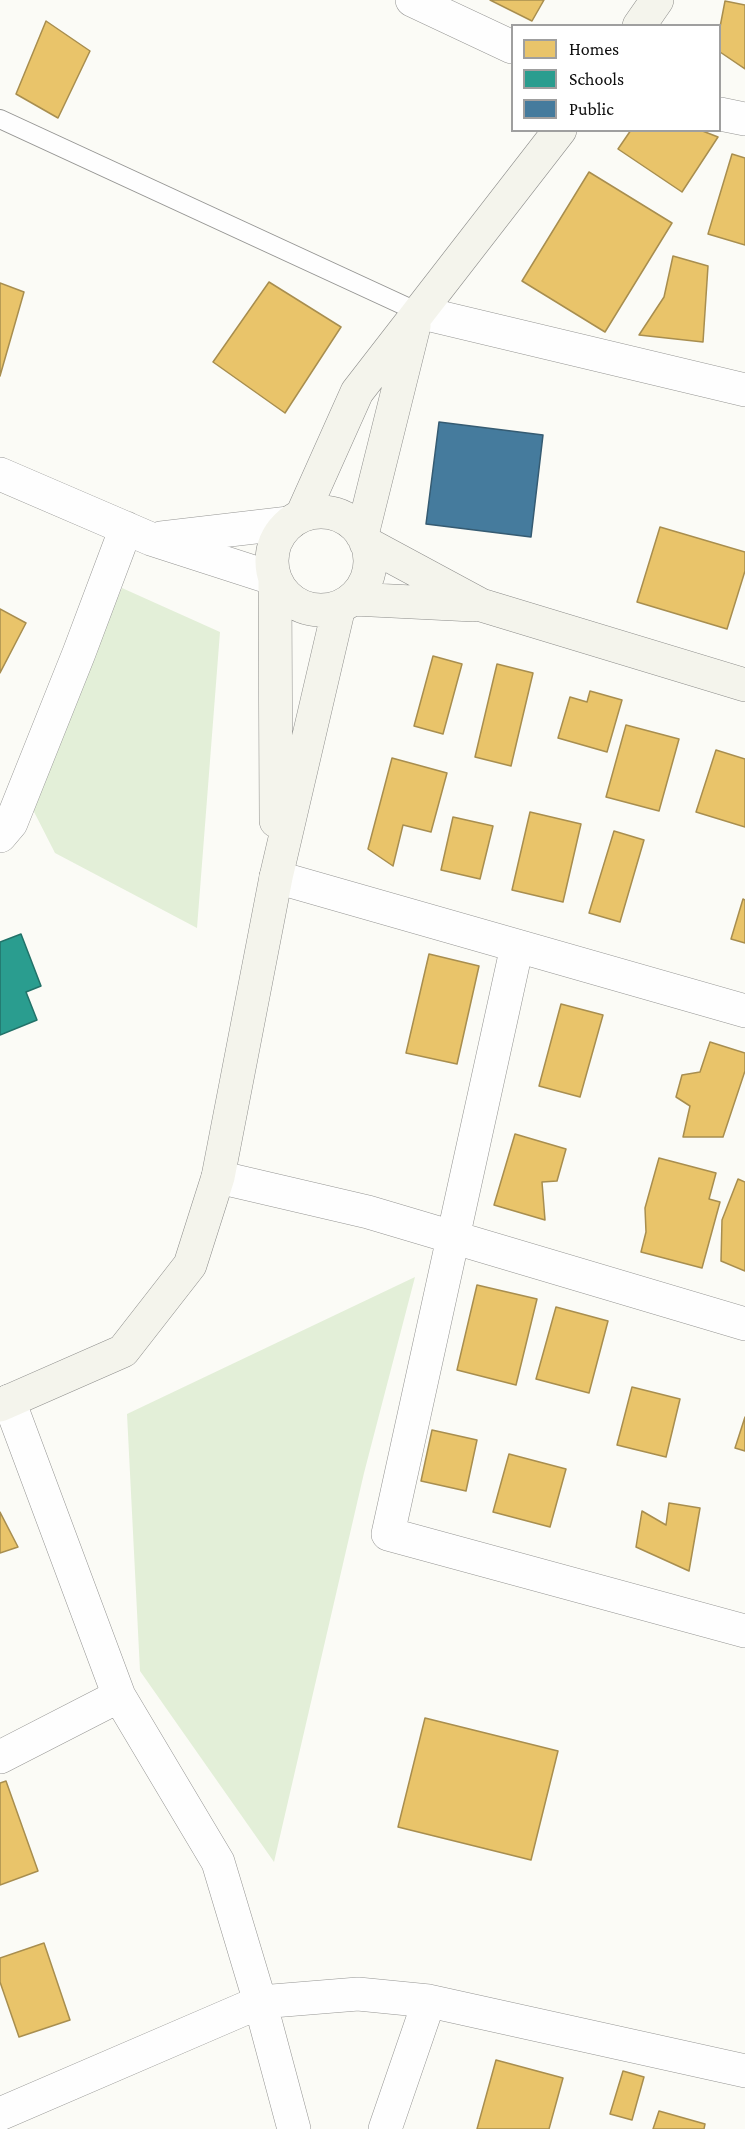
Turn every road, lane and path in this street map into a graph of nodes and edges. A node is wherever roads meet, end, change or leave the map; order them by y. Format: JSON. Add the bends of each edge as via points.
{"nodes":[{"id":1,"x":412,"y":0,"type":"edge"},
{"id":2,"x":657,"y":0,"type":"edge"},
{"id":3,"x":640,"y":24,"type":"edge"},
{"id":4,"x":511,"y":46,"type":"edge"},
{"id":5,"x":721,"y":114,"type":"edge"},
{"id":6,"x":0,"y":118,"type":"edge"},
{"id":7,"x":745,"y":119,"type":"edge"},
{"id":8,"x":558,"y":132,"type":"edge"},
{"id":9,"x":418,"y":312,"type":"junction"},
{"id":10,"x":745,"y":390,"type":"edge"},
{"id":11,"x":0,"y":474,"type":"edge"},
{"id":12,"x":296,"y":519,"type":"junction"},
{"id":13,"x":138,"y":534,"type":"junction"},
{"id":14,"x":364,"y":539,"type":"junction"},
{"id":15,"x":275,"y":579,"type":"junction"},
{"id":16,"x":345,"y":603,"type":"junction"},
{"id":17,"x":481,"y":605,"type":"junction"},
{"id":18,"x":745,"y":685,"type":"edge"},
{"id":19,"x":0,"y":836,"type":"edge"},
{"id":20,"x":276,"y":877,"type":"junction"},
{"id":21,"x":517,"y":946,"type":"junction"},
{"id":22,"x":745,"y":1011,"type":"edge"},
{"id":23,"x":218,"y":1177,"type":"junction"},
{"id":24,"x":454,"y":1237,"type":"junction"},
{"id":25,"x":745,"y":1324,"type":"edge"},
{"id":26,"x":4,"y":1403,"type":"edge"},
{"id":27,"x":745,"y":1631,"type":"edge"},
{"id":28,"x":119,"y":1696,"type":"junction"},
{"id":29,"x":0,"y":1757,"type":"edge"},
{"id":30,"x":429,"y":2001,"type":"junction"},
{"id":31,"x":260,"y":2002,"type":"junction"},
{"id":32,"x":745,"y":2071,"type":"edge"},
{"id":33,"x":0,"y":2114,"type":"edge"},
{"id":34,"x":294,"y":2129,"type":"edge"},
{"id":35,"x":385,"y":2129,"type":"edge"}],
"edges":[{"from":1,"to":4,"type":"street"},
{"from":2,"to":3,"type":"street"},
{"from":5,"to":7,"type":"street"},
{"from":6,"to":9,"type":"lane"},
{"from":8,"to":9,"type":"street"},
{"from":9,"to":10,"type":"street"},
{"from":9,"to":12,"type":"street","via":[[357,392]]},
{"from":9,"to":14,"type":"street"},
{"from":11,"to":13,"type":"street"},
{"from":12,"to":13,"type":"street"},
{"from":12,"to":14,"type":"street","via":[[318,512],[333,513],[347,520]]},
{"from":12,"to":15,"type":"street","via":[[279,535],[273,549]]},
{"from":13,"to":15,"type":"street"},
{"from":13,"to":19,"type":"street","via":[[79,653],[11,823]]},
{"from":14,"to":16,"type":"street","via":[[370,558],[368,573],[362,588]]},
{"from":14,"to":17,"type":"street"},
{"from":15,"to":16,"type":"street","via":[[294,603],[309,609],[324,610]]},
{"from":15,"to":20,"type":"street"},
{"from":16,"to":17,"type":"street"},
{"from":16,"to":20,"type":"street"},
{"from":17,"to":18,"type":"street"},
{"from":20,"to":21,"type":"street"},
{"from":20,"to":23,"type":"street"},
{"from":21,"to":22,"type":"street"},
{"from":21,"to":24,"type":"street"},
{"from":23,"to":24,"type":"street","via":[[368,1212]]},
{"from":23,"to":26,"type":"street","via":[[190,1265],[123,1352]]},
{"from":24,"to":25,"type":"street"},
{"from":24,"to":27,"type":"street","via":[[388,1534]]},
{"from":26,"to":28,"type":"street"},
{"from":28,"to":29,"type":"street"},
{"from":28,"to":31,"type":"street","via":[[218,1862]]},
{"from":30,"to":31,"type":"street","via":[[358,1994]]},
{"from":30,"to":32,"type":"street"},
{"from":30,"to":35,"type":"street"},
{"from":31,"to":33,"type":"street"},
{"from":31,"to":34,"type":"street"}]}
